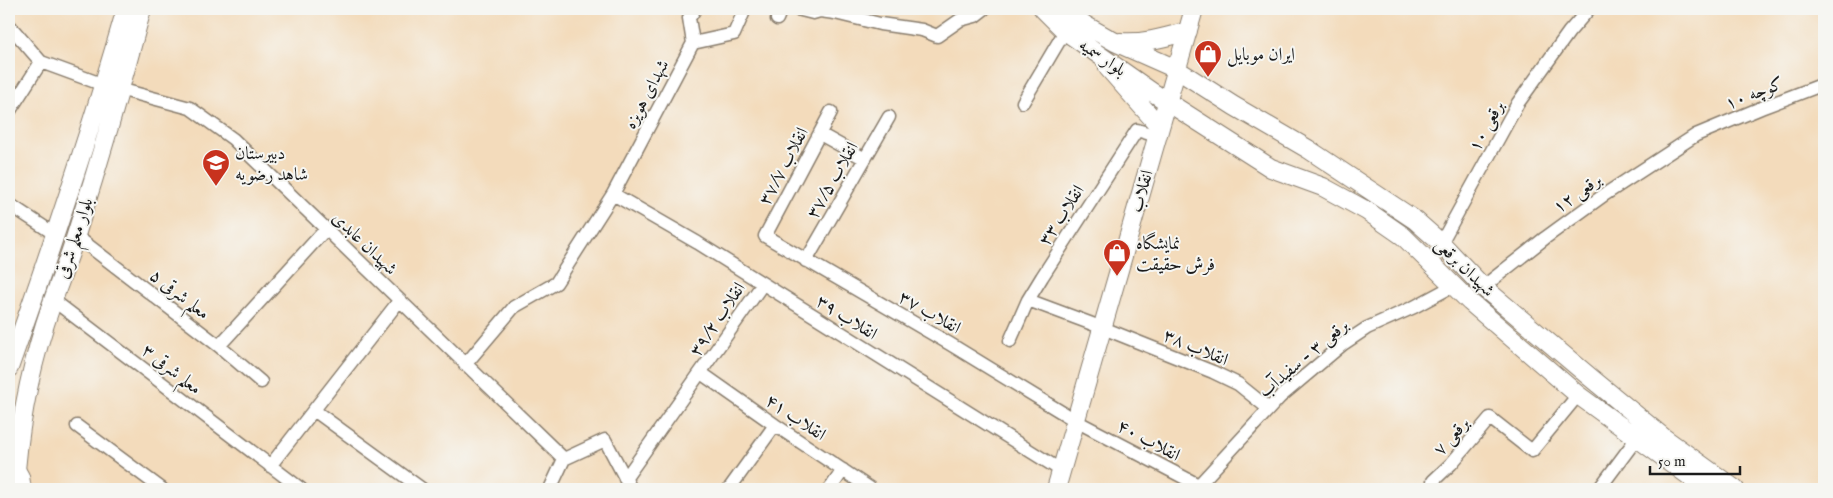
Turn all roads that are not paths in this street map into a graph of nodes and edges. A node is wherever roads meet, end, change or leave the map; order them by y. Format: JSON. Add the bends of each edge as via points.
{"nodes":[{"id":1,"x":126,"y":9,"type":"edge"},
{"id":2,"x":142,"y":9,"type":"edge"},
{"id":3,"x":695,"y":9,"type":"edge"},
{"id":4,"x":745,"y":9,"type":"edge"},
{"id":5,"x":797,"y":9,"type":"edge"},
{"id":6,"x":984,"y":9,"type":"edge"},
{"id":7,"x":1043,"y":9,"type":"edge"},
{"id":8,"x":1064,"y":9,"type":"edge"},
{"id":9,"x":1194,"y":9,"type":"edge"},
{"id":10,"x":1589,"y":9,"type":"edge"},
{"id":11,"x":9,"y":25,"type":"edge"},
{"id":12,"x":1065,"y":31,"type":"junction"},
{"id":13,"x":1188,"y":31,"type":"junction"},
{"id":14,"x":1115,"y":42,"type":"junction"},
{"id":15,"x":693,"y":43,"type":"junction"},
{"id":16,"x":1091,"y":49,"type":"junction"},
{"id":17,"x":1143,"y":55,"type":"junction"},
{"id":18,"x":42,"y":62,"type":"junction"},
{"id":19,"x":1176,"y":69,"type":"junction"},
{"id":20,"x":1132,"y":77,"type":"junction"},
{"id":21,"x":1824,"y":84,"type":"edge"},
{"id":22,"x":112,"y":87,"type":"junction"},
{"id":23,"x":1167,"y":101,"type":"junction"},
{"id":24,"x":1023,"y":102,"type":"dead end"},
{"id":25,"x":9,"y":112,"type":"edge"},
{"id":26,"x":831,"y":112,"type":"dead end"},
{"id":27,"x":889,"y":117,"type":"dead end"},
{"id":28,"x":1158,"y":131,"type":"junction"},
{"id":29,"x":820,"y":134,"type":"junction"},
{"id":30,"x":1696,"y":135,"type":"joint"},
{"id":31,"x":865,"y":159,"type":"junction"},
{"id":32,"x":614,"y":194,"type":"junction"},
{"id":33,"x":9,"y":204,"type":"edge"},
{"id":34,"x":326,"y":229,"type":"junction"},
{"id":35,"x":56,"y":235,"type":"junction"},
{"id":36,"x":76,"y":236,"type":"junction"},
{"id":37,"x":765,"y":236,"type":"joint"},
{"id":38,"x":1441,"y":243,"type":"junction"},
{"id":39,"x":806,"y":261,"type":"junction"},
{"id":40,"x":762,"y":285,"type":"junction"},
{"id":41,"x":1453,"y":286,"type":"junction"},
{"id":42,"x":1483,"y":287,"type":"junction"},
{"id":43,"x":53,"y":300,"type":"junction"},
{"id":44,"x":1028,"y":300,"type":"junction"},
{"id":45,"x":400,"y":301,"type":"junction"},
{"id":46,"x":1470,"y":302,"type":"junction"},
{"id":47,"x":1103,"y":328,"type":"junction"},
{"id":48,"x":1010,"y":340,"type":"dead end"},
{"id":49,"x":219,"y":346,"type":"junction"},
{"id":50,"x":465,"y":365,"type":"junction"},
{"id":51,"x":9,"y":368,"type":"edge"},
{"id":52,"x":702,"y":373,"type":"junction"},
{"id":53,"x":261,"y":382,"type":"dead end"},
{"id":54,"x":1578,"y":395,"type":"junction"},
{"id":55,"x":1269,"y":409,"type":"junction"},
{"id":56,"x":315,"y":411,"type":"junction"},
{"id":57,"x":1076,"y":421,"type":"junction"},
{"id":58,"x":775,"y":425,"type":"junction"},
{"id":59,"x":77,"y":426,"type":"dead end"},
{"id":60,"x":1637,"y":438,"type":"junction"},
{"id":61,"x":564,"y":459,"type":"junction"},
{"id":62,"x":270,"y":466,"type":"junction"},
{"id":63,"x":843,"y":470,"type":"junction"},
{"id":64,"x":1062,"y":471,"type":"junction"},
{"id":65,"x":18,"y":477,"type":"edge"},
{"id":66,"x":1433,"y":480,"type":"dead end"},
{"id":67,"x":628,"y":484,"type":"edge"},
{"id":68,"x":1199,"y":488,"type":"edge"},
{"id":69,"x":162,"y":489,"type":"edge"},
{"id":70,"x":302,"y":489,"type":"edge"},
{"id":71,"x":422,"y":489,"type":"edge"},
{"id":72,"x":550,"y":489,"type":"edge"},
{"id":73,"x":729,"y":489,"type":"edge"},
{"id":74,"x":830,"y":489,"type":"edge"},
{"id":75,"x":871,"y":489,"type":"edge"},
{"id":76,"x":1056,"y":489,"type":"edge"},
{"id":77,"x":1599,"y":489,"type":"edge"},
{"id":78,"x":1707,"y":489,"type":"edge"},
{"id":79,"x":1735,"y":489,"type":"edge"}],
"edges":[{"from":1,"to":22,"type":"main road","name":"بلوار معلم شرقی"},
{"from":2,"to":22,"type":"main road","name":"بلوار معلم شرقی"},
{"from":3,"to":15,"type":"street","via":[[689,18]]},
{"from":4,"to":15,"type":"street","via":[[734,34]]},
{"from":5,"to":6,"type":"street","via":[[813,14],[820,10],[922,30],[937,36]]},
{"from":7,"to":12,"type":"main road","name":"بلوار سمیه"},
{"from":8,"to":14,"type":"main road","name":"بلوار سمیه"},
{"from":9,"to":13,"type":"main road","name":"انقلاب"},
{"from":10,"to":38,"type":"street","name":"برقعی ۱۰","via":[[1516,108]]},
{"from":11,"to":18,"type":"street"},
{"from":12,"to":16,"type":"main road","name":"بلوار سمیه"},
{"from":12,"to":24,"type":"street"},
{"from":13,"to":14,"type":"main road","via":[[1152,40]]},
{"from":13,"to":19,"type":"main road","name":"انقلاب"},
{"from":14,"to":17,"type":"main road","name":"بلوار سمیه"},
{"from":15,"to":32,"type":"street","name":"شهدای هویزه"},
{"from":16,"to":20,"type":"main road","name":"بلوار سمیه"},
{"from":16,"to":28,"type":"main road"},
{"from":17,"to":19,"type":"main road","name":"بلوار سمیه"},
{"from":17,"to":20,"type":"main road","via":[[1150,65],[1148,72],[1139,78]]},
{"from":18,"to":22,"type":"street","name":"شهیدان عابدی"},
{"from":18,"to":25,"type":"street"},
{"from":19,"to":23,"type":"main road","name":"انقلاب"},
{"from":19,"to":38,"type":"main road","name":"شهیدان برقعی","via":[[1308,149],[1415,220]]},
{"from":20,"to":23,"type":"main road","name":"بلوار سمیه"},
{"from":21,"to":30,"type":"street","name":"کوچه ۱۰"},
{"from":22,"to":34,"type":"street","name":"شهیدان عابدی","via":[[190,108],[233,139]]},
{"from":22,"to":35,"type":"main road","name":"بلوار معلم شرقی"},
{"from":22,"to":36,"type":"main road","name":"بلوار معلم شرقی"},
{"from":23,"to":28,"type":"main road","name":"انقلاب"},
{"from":23,"to":41,"type":"main road","name":"شهیدان برقعی","via":[[1271,168],[1323,187],[1367,211],[1402,236]]},
{"from":26,"to":29,"type":"street","name":"انقلاب ۳۷/۷"},
{"from":27,"to":31,"type":"street","name":"انقلاب ۳۷/۵"},
{"from":28,"to":44,"type":"street","name":"انقلاب ۳۳","via":[[1137,130]]},
{"from":28,"to":47,"type":"main road","name":"انقلاب"},
{"from":29,"to":31,"type":"street"},
{"from":29,"to":37,"type":"street","name":"انقلاب ۳۷/۷"},
{"from":30,"to":42,"type":"street","name":"برقعی ۱۲","via":[[1604,195]]},
{"from":31,"to":39,"type":"street","name":"انقلاب ۳۷/۵"},
{"from":32,"to":40,"type":"street","name":"انقلاب ۳۹"},
{"from":32,"to":50,"type":"street","name":"شهدای هویزه","via":[[556,284],[514,307]]},
{"from":33,"to":35,"type":"street"},
{"from":34,"to":45,"type":"street","name":"شهیدان عابدی"},
{"from":34,"to":49,"type":"street"},
{"from":35,"to":51,"type":"main road","name":"بلوار معلم شرقی"},
{"from":36,"to":43,"type":"main road","name":"بلوار معلم شرقی"},
{"from":36,"to":49,"type":"street","name":"معلم شرقی ۵"},
{"from":37,"to":39,"type":"street","name":"انقلاب ۳۷"},
{"from":38,"to":42,"type":"main road","name":"شهیدان برقعی"},
{"from":39,"to":57,"type":"street","name":"انقلاب ۳۷"},
{"from":40,"to":52,"type":"street","name":"انقلاب ۳۹/۲"},
{"from":40,"to":64,"type":"street","name":"انقلاب ۳۹"},
{"from":41,"to":46,"type":"main road","name":"شهیدان برقعی"},
{"from":41,"to":55,"type":"street","name":"برقعی ۳ - سفیدآب","via":[[1367,328],[1342,344]]},
{"from":42,"to":46,"type":"main road"},
{"from":42,"to":79,"type":"main road","name":"شهیدان برقعی","via":[[1663,437]]},
{"from":43,"to":62,"type":"street","name":"معلم شرقی ۳"},
{"from":43,"to":65,"type":"main road","name":"بلوار معلم شرقی","via":[[20,425]]},
{"from":44,"to":47,"type":"street","name":"انقلاب ۳۸"},
{"from":44,"to":48,"type":"street","name":"انقلاب ۳۳"},
{"from":45,"to":50,"type":"street","name":"شهیدان عابدی"},
{"from":45,"to":56,"type":"street"},
{"from":46,"to":54,"type":"main road","name":"شهیدان برقعی"},
{"from":47,"to":55,"type":"street","name":"انقلاب ۳۸","via":[[1238,384]]},
{"from":47,"to":57,"type":"main road","name":"انقلاب"},
{"from":49,"to":53,"type":"street","name":"معلم شرقی ۵"},
{"from":50,"to":61,"type":"street","name":"شهیدان عابدی"},
{"from":52,"to":58,"type":"street","name":"انقلاب ۴۱"},
{"from":52,"to":67,"type":"street","name":"انقلاب ۳۹/۲"},
{"from":54,"to":60,"type":"main road","name":"شهیدان برقعی"},
{"from":54,"to":66,"type":"street","name":"برقعی ۷","via":[[1532,451],[1490,418]]},
{"from":55,"to":68,"type":"street","name":"برقعی ۳ - سفیدآب"},
{"from":56,"to":62,"type":"street"},
{"from":56,"to":71,"type":"street"},
{"from":57,"to":64,"type":"main road","name":"انقلاب"},
{"from":57,"to":68,"type":"street","name":"انقلاب ۴۰"},
{"from":58,"to":63,"type":"street","name":"انقلاب ۴۱"},
{"from":58,"to":73,"type":"street"},
{"from":59,"to":69,"type":"street"},
{"from":60,"to":77,"type":"street"},
{"from":60,"to":78,"type":"main road","name":"شهیدان برقعی"},
{"from":61,"to":67,"type":"street","via":[[605,440]]},
{"from":61,"to":72,"type":"street"},
{"from":62,"to":70,"type":"street","name":"معلم شرقی ۳"},
{"from":63,"to":74,"type":"street"},
{"from":63,"to":75,"type":"street","name":"انقلاب ۴۱"},
{"from":64,"to":76,"type":"main road","name":"انقلاب"}]}
